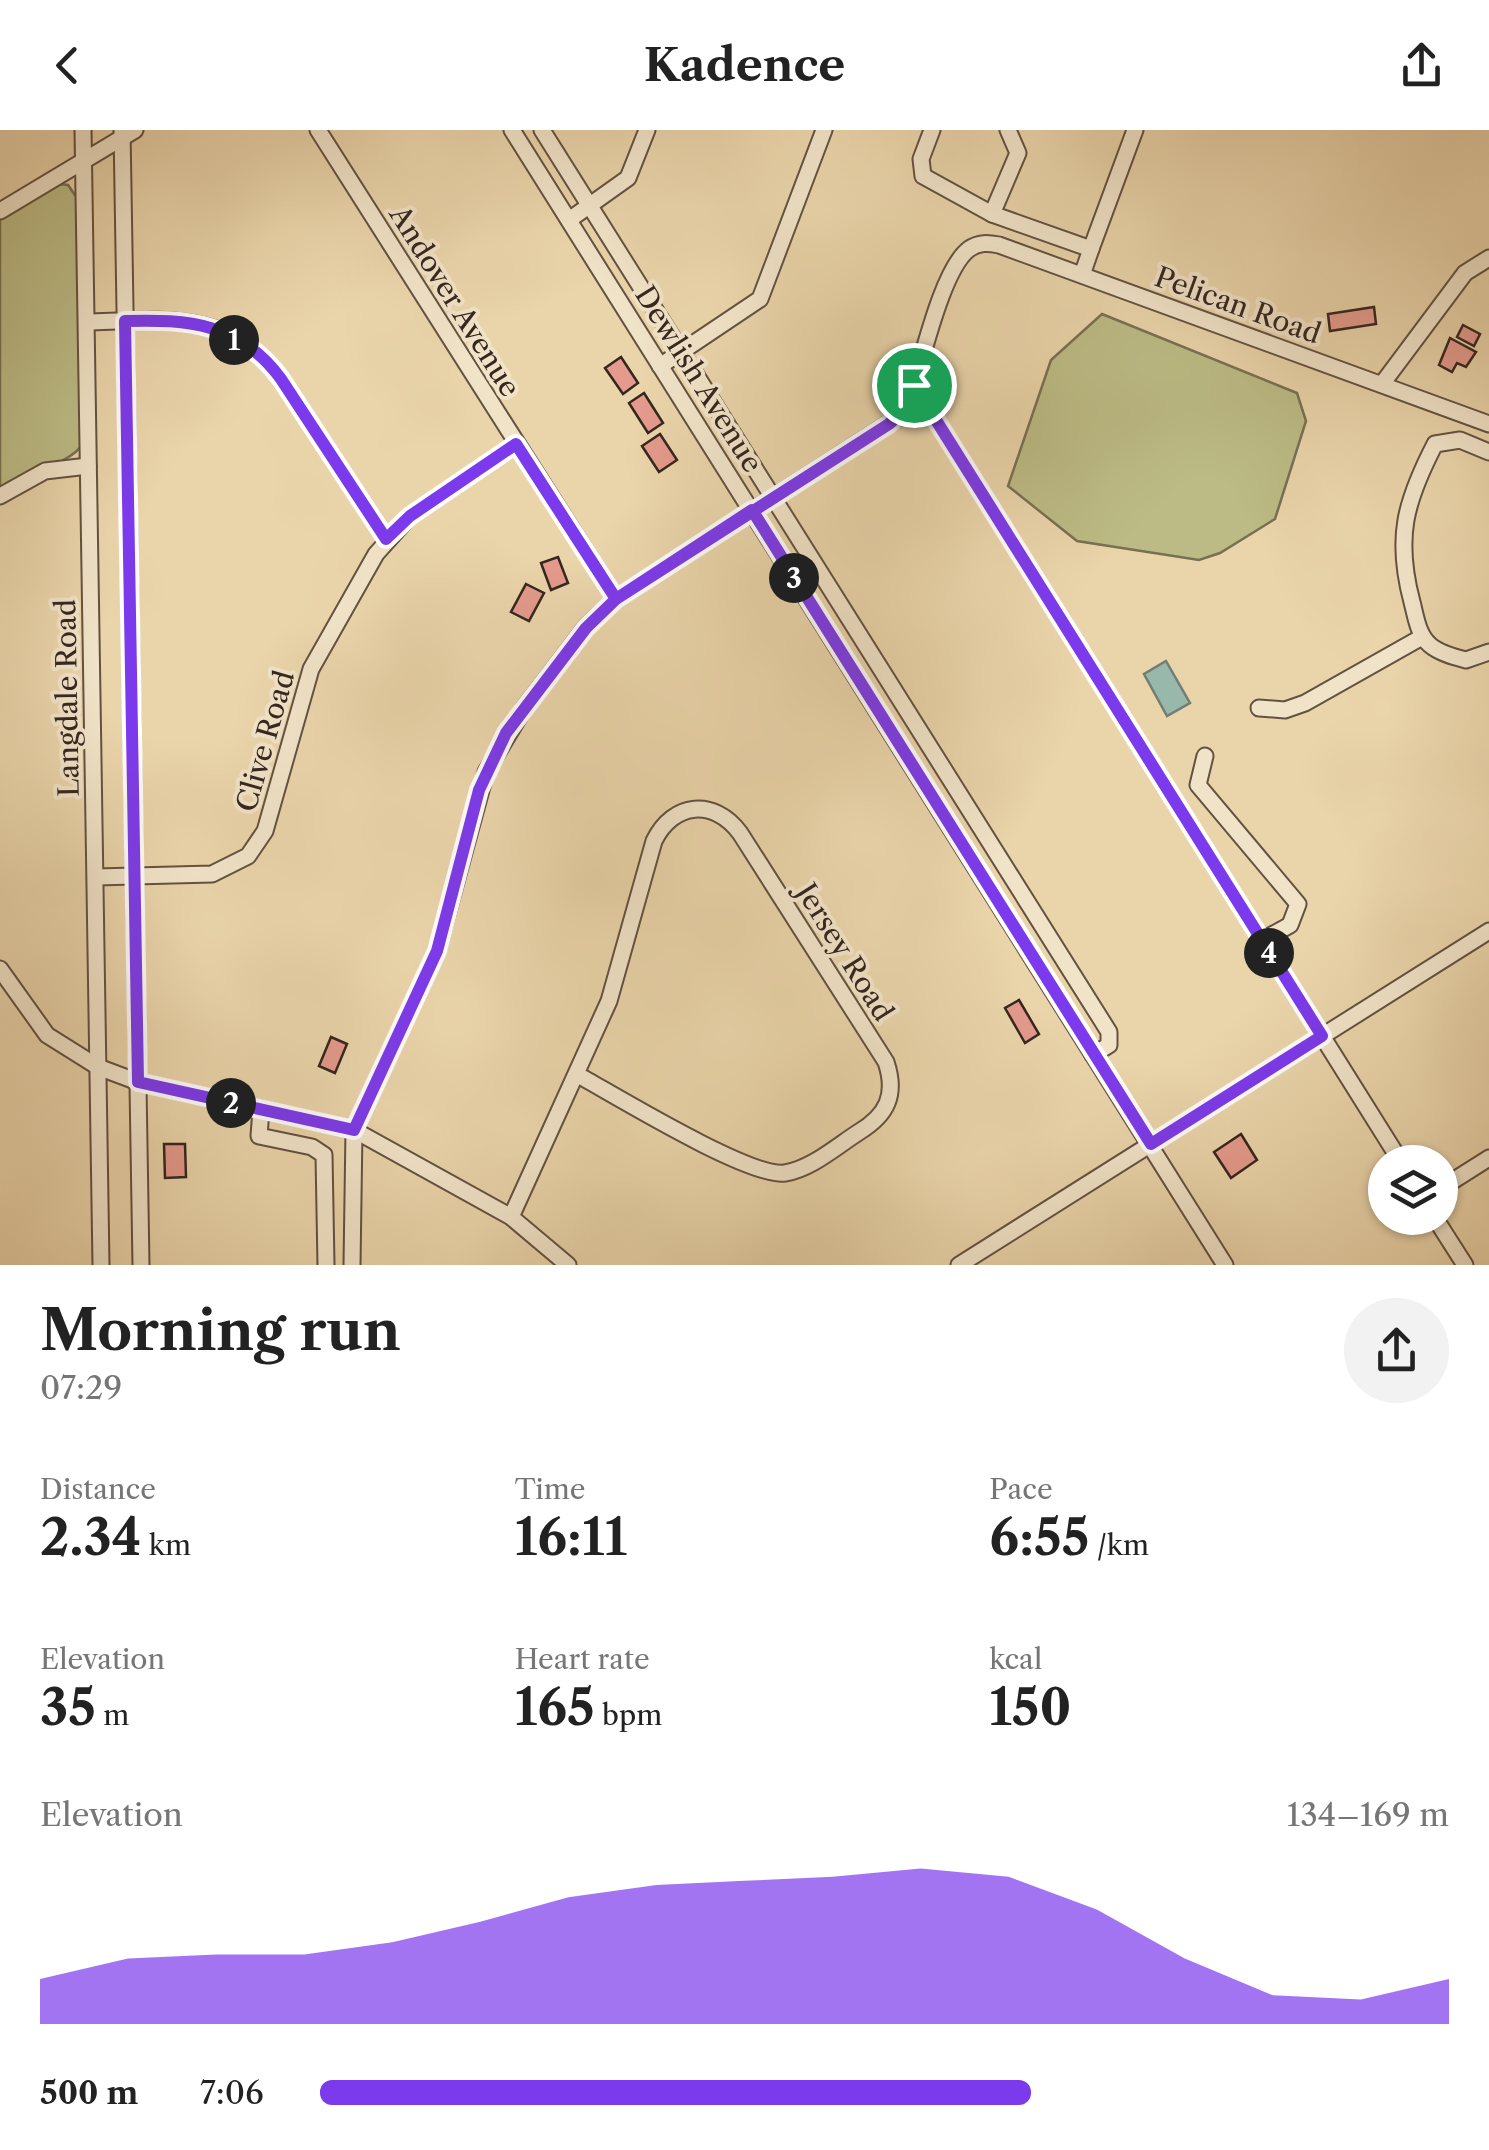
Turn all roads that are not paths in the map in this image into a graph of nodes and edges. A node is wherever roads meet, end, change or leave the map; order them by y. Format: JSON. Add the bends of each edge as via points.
{"nodes":[{"id":1,"x":82,"y":130,"type":"edge"},
{"id":2,"x":318,"y":130,"type":"edge"},
{"id":3,"x":512,"y":130,"type":"edge"},
{"id":4,"x":542,"y":130,"type":"edge"},
{"id":5,"x":648,"y":130,"type":"edge"},
{"id":6,"x":824,"y":130,"type":"edge"},
{"id":7,"x":932,"y":130,"type":"edge"},
{"id":8,"x":1008,"y":130,"type":"edge"},
{"id":9,"x":1135,"y":130,"type":"edge"},
{"id":10,"x":126,"y":133,"type":"edge"},
{"id":11,"x":83,"y":161,"type":"junction"},
{"id":12,"x":591,"y":206,"type":"junction"},
{"id":13,"x":0,"y":211,"type":"edge"},
{"id":14,"x":992,"y":214,"type":"junction"},
{"id":15,"x":569,"y":220,"type":"junction"},
{"id":16,"x":1091,"y":249,"type":"junction"},
{"id":17,"x":1489,"y":258,"type":"edge"},
{"id":18,"x":1082,"y":275,"type":"junction"},
{"id":19,"x":125,"y":321,"type":"junction"},
{"id":20,"x":87,"y":322,"type":"junction"},
{"id":21,"x":682,"y":352,"type":"junction"},
{"id":22,"x":660,"y":366,"type":"junction"},
{"id":23,"x":1382,"y":384,"type":"junction"},
{"id":24,"x":914,"y":385,"type":"junction"},
{"id":25,"x":1489,"y":424,"type":"edge"},
{"id":26,"x":516,"y":444,"type":"junction"},
{"id":27,"x":1489,"y":452,"type":"edge"},
{"id":28,"x":88,"y":466,"type":"junction"},
{"id":29,"x":0,"y":496,"type":"edge"},
{"id":30,"x":772,"y":497,"type":"junction"},
{"id":31,"x":752,"y":510,"type":"junction"},
{"id":32,"x":386,"y":539,"type":"junction"},
{"id":33,"x":829,"y":587,"type":"junction"},
{"id":34,"x":616,"y":599,"type":"junction"},
{"id":35,"x":808,"y":600,"type":"junction"},
{"id":36,"x":1422,"y":637,"type":"junction"},
{"id":37,"x":1489,"y":652,"type":"edge"},
{"id":38,"x":1259,"y":708,"type":"dead end"},
{"id":39,"x":1204,"y":756,"type":"dead end"},
{"id":40,"x":954,"y":787,"type":"junction"},
{"id":41,"x":933,"y":798,"type":"junction"},
{"id":42,"x":96,"y":878,"type":"junction"},
{"id":43,"x":134,"y":878,"type":"junction"},
{"id":44,"x":1489,"y":931,"type":"edge"},
{"id":45,"x":1262,"y":941,"type":"junction"},
{"id":46,"x":0,"y":969,"type":"edge"},
{"id":47,"x":1322,"y":1036,"type":"junction"},
{"id":48,"x":1100,"y":1051,"type":"junction"},
{"id":49,"x":98,"y":1067,"type":"junction"},
{"id":50,"x":578,"y":1075,"type":"junction"},
{"id":51,"x":138,"y":1082,"type":"junction"},
{"id":52,"x":261,"y":1109,"type":"junction"},
{"id":53,"x":354,"y":1130,"type":"junction"},
{"id":54,"x":1151,"y":1144,"type":"junction"},
{"id":55,"x":1389,"y":1145,"type":"edge"},
{"id":56,"x":1489,"y":1158,"type":"edge"},
{"id":57,"x":1458,"y":1178,"type":"edge"},
{"id":58,"x":511,"y":1217,"type":"junction"},
{"id":59,"x":1446,"y":1235,"type":"edge"},
{"id":60,"x":101,"y":1265,"type":"edge"},
{"id":61,"x":141,"y":1265,"type":"edge"},
{"id":62,"x":326,"y":1265,"type":"edge"},
{"id":63,"x":352,"y":1265,"type":"edge"},
{"id":64,"x":568,"y":1265,"type":"edge"},
{"id":65,"x":958,"y":1265,"type":"edge"},
{"id":66,"x":1225,"y":1265,"type":"edge"},
{"id":67,"x":1465,"y":1265,"type":"edge"}],
"edges":[{"from":1,"to":11,"type":"street","name":"Langdale Road"},
{"from":2,"to":26,"type":"street","name":"Andover Avenue"},
{"from":3,"to":15,"type":"street","name":"Dewlish Avenue"},
{"from":4,"to":12,"type":"street","name":"Dewlish Avenue"},
{"from":5,"to":12,"type":"street","via":[[628,178]]},
{"from":6,"to":21,"type":"street","via":[[768,288],[749,310]]},
{"from":7,"to":14,"type":"street","via":[[921,160],[923,176]]},
{"from":8,"to":14,"type":"street","via":[[1018,152]]},
{"from":9,"to":16,"type":"street"},
{"from":10,"to":11,"type":"street"},
{"from":10,"to":19,"type":"street"},
{"from":11,"to":13,"type":"street"},
{"from":11,"to":20,"type":"street","name":"Langdale Road"},
{"from":12,"to":15,"type":"street"},
{"from":12,"to":21,"type":"street","name":"Dewlish Avenue"},
{"from":14,"to":16,"type":"street"},
{"from":15,"to":22,"type":"street","name":"Dewlish Avenue"},
{"from":16,"to":18,"type":"street"},
{"from":17,"to":23,"type":"street","via":[[1466,274]]},
{"from":18,"to":23,"type":"street","name":"Pelican Road"},
{"from":18,"to":24,"type":"street","name":"Pelican Road","via":[[999,245],[968,249],[952,272]]},
{"from":19,"to":20,"type":"street"},
{"from":19,"to":32,"type":"street","via":[[202,322],[260,356]]},
{"from":19,"to":43,"type":"street"},
{"from":20,"to":28,"type":"street","name":"Langdale Road"},
{"from":21,"to":22,"type":"street"},
{"from":21,"to":30,"type":"street","name":"Dewlish Avenue"},
{"from":22,"to":31,"type":"street","name":"Dewlish Avenue"},
{"from":23,"to":25,"type":"street","name":"Pelican Road"},
{"from":24,"to":30,"type":"street","via":[[898,418]]},
{"from":24,"to":45,"type":"street"},
{"from":26,"to":32,"type":"street","name":"Clive Road"},
{"from":26,"to":34,"type":"street","name":"Andover Avenue"},
{"from":27,"to":36,"type":"street","via":[[1460,440],[1434,444],[1416,479],[1402,529],[1402,566]]},
{"from":28,"to":29,"type":"street","via":[[44,471]]},
{"from":28,"to":42,"type":"street","name":"Langdale Road"},
{"from":30,"to":31,"type":"street"},
{"from":30,"to":33,"type":"street","name":"Dewlish Avenue"},
{"from":31,"to":34,"type":"street"},
{"from":31,"to":35,"type":"street","name":"Dewlish Avenue"},
{"from":32,"to":43,"type":"street","name":"Clive Road","via":[[311,670],[258,844],[224,871]]},
{"from":33,"to":35,"type":"street"},
{"from":33,"to":40,"type":"street","name":"Dewlish Avenue"},
{"from":34,"to":53,"type":"street","via":[[570,648],[495,753],[437,951]]},
{"from":35,"to":41,"type":"street","name":"Dewlish Avenue"},
{"from":36,"to":37,"type":"street","via":[[1432,648],[1466,660]]},
{"from":36,"to":38,"type":"street","via":[[1305,703]]},
{"from":39,"to":45,"type":"street","via":[[1198,786],[1298,904],[1290,925]]},
{"from":40,"to":41,"type":"street"},
{"from":40,"to":48,"type":"street","name":"Dewlish Avenue","via":[[1109,1032]]},
{"from":41,"to":48,"type":"street","name":"Dewlish Avenue"},
{"from":42,"to":43,"type":"street","name":"Clive Road"},
{"from":42,"to":49,"type":"street","name":"Langdale Road"},
{"from":43,"to":51,"type":"street"},
{"from":44,"to":47,"type":"street"},
{"from":45,"to":47,"type":"street"},
{"from":46,"to":49,"type":"street","via":[[46,1035]]},
{"from":47,"to":54,"type":"street"},
{"from":47,"to":55,"type":"street"},
{"from":48,"to":54,"type":"street","name":"Dewlish Avenue"},
{"from":49,"to":51,"type":"street"},
{"from":49,"to":60,"type":"street","name":"Langdale Road"},
{"from":50,"to":50,"type":"street","name":"Jersey Road","via":[[609,1001],[654,841],[666,820],[693,808],[726,816],[740,833],[886,1062],[892,1086],[874,1124],[804,1167],[780,1174],[748,1165]]},
{"from":50,"to":58,"type":"street","name":"Jersey Road"},
{"from":51,"to":52,"type":"street"},
{"from":51,"to":61,"type":"street"},
{"from":52,"to":53,"type":"street"},
{"from":52,"to":62,"type":"street","via":[[259,1136],[324,1155]]},
{"from":53,"to":58,"type":"street"},
{"from":53,"to":63,"type":"street"},
{"from":54,"to":65,"type":"street"},
{"from":54,"to":66,"type":"street","name":"Dewlish Avenue"},
{"from":56,"to":57,"type":"street"},
{"from":58,"to":64,"type":"street"},
{"from":59,"to":67,"type":"street"}]}
